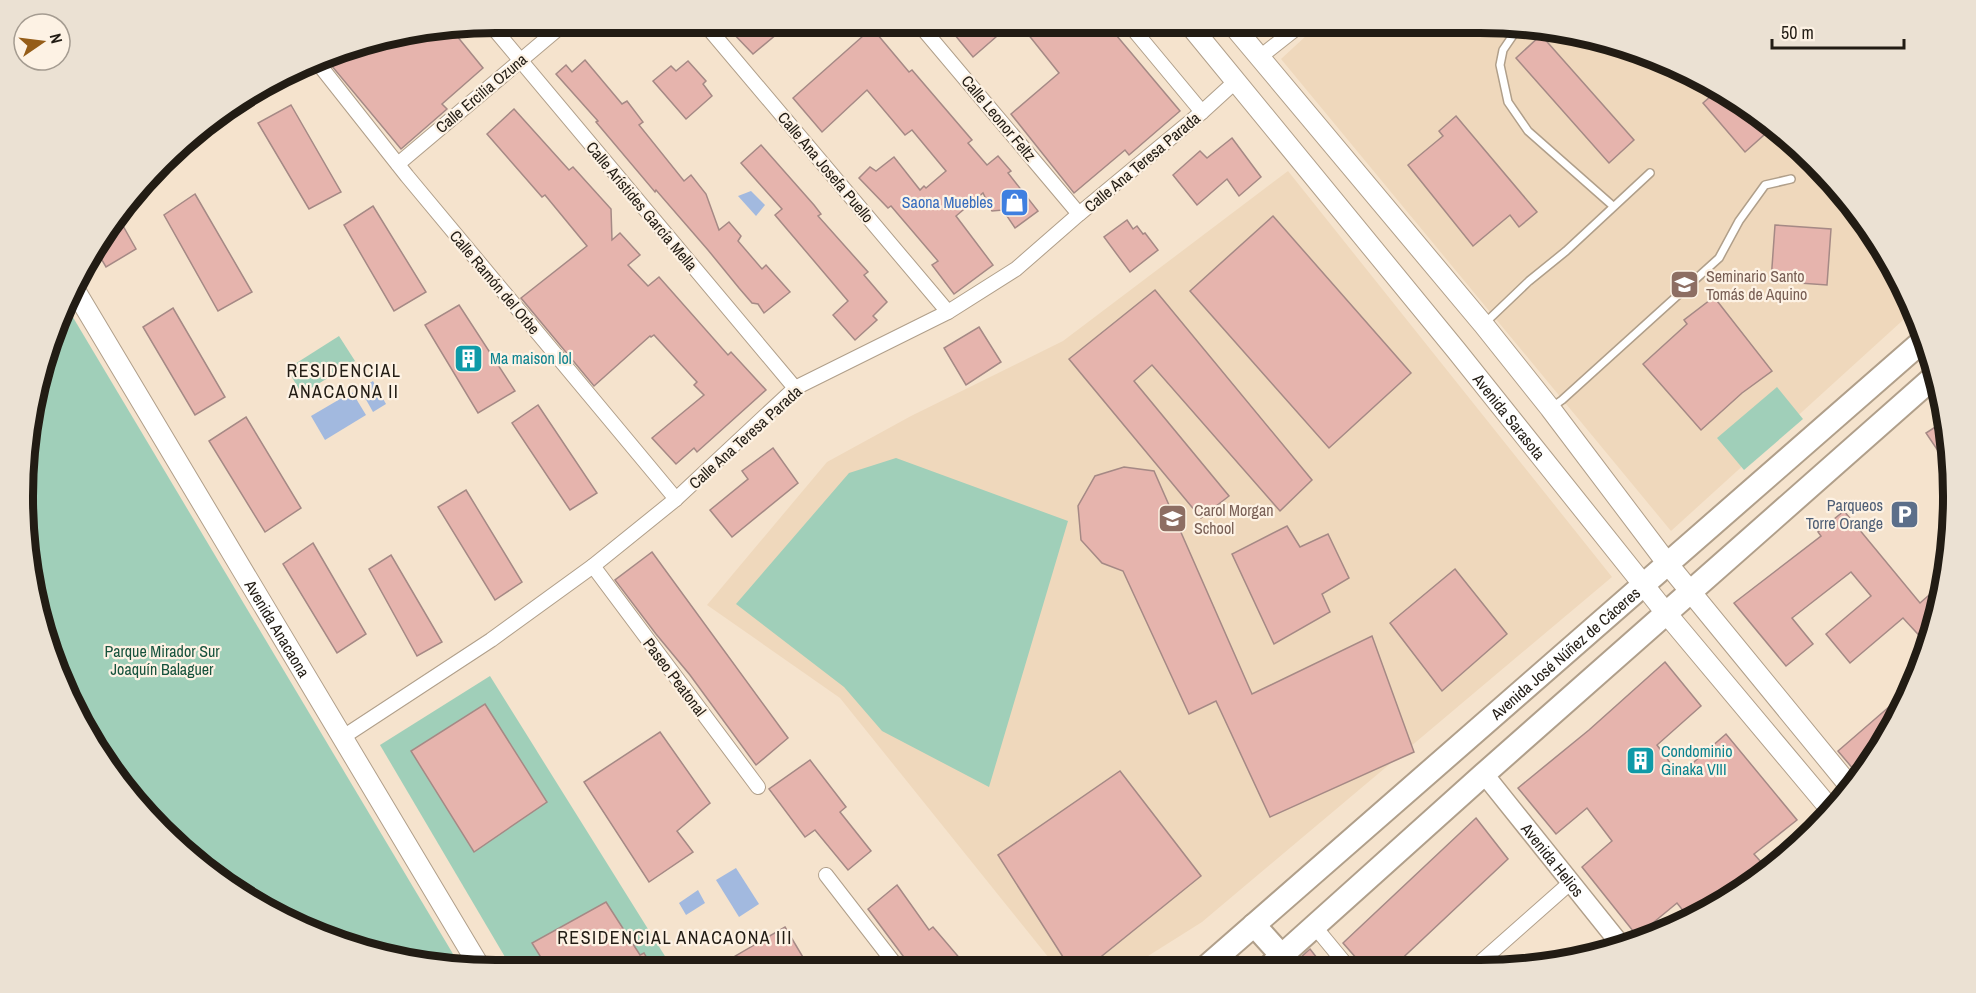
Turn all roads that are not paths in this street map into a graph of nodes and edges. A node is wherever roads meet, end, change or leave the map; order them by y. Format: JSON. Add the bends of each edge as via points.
{"nodes":[{"id":1,"x":498,"y":33,"type":"edge"},
{"id":2,"x":552,"y":33,"type":"edge"},
{"id":3,"x":712,"y":33,"type":"edge"},
{"id":4,"x":926,"y":33,"type":"edge"},
{"id":5,"x":1136,"y":33,"type":"edge"},
{"id":6,"x":1196,"y":33,"type":"edge"},
{"id":7,"x":1240,"y":33,"type":"edge"},
{"id":8,"x":1291,"y":33,"type":"edge"},
{"id":9,"x":1514,"y":34,"type":"edge"},
{"id":10,"x":1260,"y":57,"type":"junction"},
{"id":11,"x":520,"y":60,"type":"junction"},
{"id":12,"x":321,"y":67,"type":"edge"},
{"id":13,"x":1236,"y":81,"type":"junction"},
{"id":14,"x":1202,"y":112,"type":"junction"},
{"id":15,"x":398,"y":164,"type":"junction"},
{"id":16,"x":1650,"y":173,"type":"dead end"},
{"id":17,"x":1791,"y":179,"type":"dead end"},
{"id":18,"x":1613,"y":206,"type":"junction"},
{"id":19,"x":1079,"y":214,"type":"junction"},
{"id":20,"x":79,"y":296,"type":"edge"},
{"id":21,"x":948,"y":312,"type":"junction"},
{"id":22,"x":1483,"y":324,"type":"junction"},
{"id":23,"x":1917,"y":346,"type":"edge"},
{"id":24,"x":1928,"y":382,"type":"edge"},
{"id":25,"x":795,"y":388,"type":"junction"},
{"id":26,"x":1550,"y":408,"type":"junction"},
{"id":27,"x":676,"y":499,"type":"junction"},
{"id":28,"x":1667,"y":563,"type":"junction"},
{"id":29,"x":593,"y":567,"type":"junction"},
{"id":30,"x":1644,"y":584,"type":"junction"},
{"id":31,"x":1690,"y":591,"type":"junction"},
{"id":32,"x":1666,"y":613,"type":"junction"},
{"id":33,"x":343,"y":737,"type":"junction"},
{"id":34,"x":1484,"y":774,"type":"junction"},
{"id":35,"x":1845,"y":781,"type":"edge"},
{"id":36,"x":1417,"y":782,"type":"junction"},
{"id":37,"x":758,"y":787,"type":"dead end"},
{"id":38,"x":1826,"y":804,"type":"edge"},
{"id":39,"x":1385,"y":811,"type":"junction"},
{"id":40,"x":1443,"y":812,"type":"junction"},
{"id":41,"x":1410,"y":840,"type":"junction"},
{"id":42,"x":826,"y":875,"type":"dead end"},
{"id":43,"x":1570,"y":883,"type":"junction"},
{"id":44,"x":1315,"y":927,"type":"junction"},
{"id":45,"x":1251,"y":928,"type":"junction"},
{"id":46,"x":1616,"y":939,"type":"edge"},
{"id":47,"x":475,"y":959,"type":"edge"},
{"id":48,"x":892,"y":960,"type":"edge"},
{"id":49,"x":1200,"y":960,"type":"edge"},
{"id":50,"x":1214,"y":960,"type":"edge"},
{"id":51,"x":1274,"y":960,"type":"edge"},
{"id":52,"x":1277,"y":960,"type":"edge"},
{"id":53,"x":1342,"y":960,"type":"edge"},
{"id":54,"x":1483,"y":960,"type":"edge"}],
"edges":[{"from":1,"to":11,"type":"street","name":"Calle Arístides García Mella"},
{"from":2,"to":11,"type":"street","name":"Calle Ercilia Ozuna"},
{"from":3,"to":21,"type":"street","name":"Calle Ana Josefa Puello"},
{"from":4,"to":19,"type":"street","name":"Calle Leonor Feltz"},
{"from":5,"to":14,"type":"street"},
{"from":6,"to":13,"type":"main road","name":"Avenida Sarasota"},
{"from":7,"to":10,"type":"main road"},
{"from":8,"to":10,"type":"street"},
{"from":9,"to":18,"type":"lane","via":[[1503,50],[1500,65],[1508,102],[1528,131]]},
{"from":10,"to":22,"type":"main road"},
{"from":11,"to":15,"type":"street","name":"Calle Ercilia Ozuna"},
{"from":11,"to":25,"type":"street","name":"Calle Arístides García Mella"},
{"from":12,"to":15,"type":"street","name":"Calle Ramón del Orbe"},
{"from":13,"to":14,"type":"street","name":"Calle Ana Teresa Parada"},
{"from":13,"to":30,"type":"main road","name":"Avenida Sarasota"},
{"from":14,"to":19,"type":"street","name":"Calle Ana Teresa Parada"},
{"from":15,"to":27,"type":"street","name":"Calle Ramón del Orbe"},
{"from":16,"to":18,"type":"lane"},
{"from":17,"to":26,"type":"lane","via":[[1765,185],[1719,258]]},
{"from":18,"to":22,"type":"lane"},
{"from":19,"to":21,"type":"street","name":"Calle Ana Teresa Parada","via":[[1016,269]]},
{"from":20,"to":33,"type":"main road","name":"Avenida Anacaona"},
{"from":21,"to":25,"type":"street","name":"Calle Ana Teresa Parada"},
{"from":22,"to":26,"type":"main road"},
{"from":23,"to":28,"type":"main road","name":"Avenida José Núñez de Cáceres"},
{"from":24,"to":31,"type":"main road"},
{"from":25,"to":27,"type":"street","name":"Calle Ana Teresa Parada"},
{"from":26,"to":28,"type":"main road"},
{"from":27,"to":29,"type":"street","name":"Calle Ana Teresa Parada"},
{"from":28,"to":30,"type":"main road","name":"Avenida José Núñez de Cáceres"},
{"from":28,"to":31,"type":"main road"},
{"from":29,"to":33,"type":"street","name":"Calle Ana Teresa Parada","via":[[491,640]]},
{"from":29,"to":37,"type":"street","name":"Paseo Peatonal"},
{"from":30,"to":32,"type":"main road","name":"Avenida Sarasota"},
{"from":30,"to":36,"type":"main road","name":"Avenida José Núñez de Cáceres"},
{"from":31,"to":32,"type":"main road"},
{"from":31,"to":35,"type":"main road"},
{"from":32,"to":34,"type":"main road"},
{"from":32,"to":38,"type":"main road","name":"Avenida Sarasota"},
{"from":33,"to":47,"type":"main road","name":"Avenida Anacaona"},
{"from":34,"to":40,"type":"main road"},
{"from":34,"to":43,"type":"street","name":"Avenida Helios"},
{"from":36,"to":39,"type":"main road","name":"Avenida José Núñez de Cáceres"},
{"from":36,"to":40,"type":"main road"},
{"from":39,"to":41,"type":"main road"},
{"from":39,"to":45,"type":"main road","name":"Avenida José Núñez de Cáceres"},
{"from":40,"to":41,"type":"main road"},
{"from":41,"to":44,"type":"main road"},
{"from":42,"to":48,"type":"street"},
{"from":43,"to":46,"type":"street","name":"Avenida Helios"},
{"from":43,"to":54,"type":"street"},
{"from":44,"to":52,"type":"main road"},
{"from":44,"to":53,"type":"street"},
{"from":45,"to":49,"type":"main road"},
{"from":45,"to":50,"type":"main road","name":"Avenida José Núñez de Cáceres"},
{"from":45,"to":51,"type":"main road"}]}
